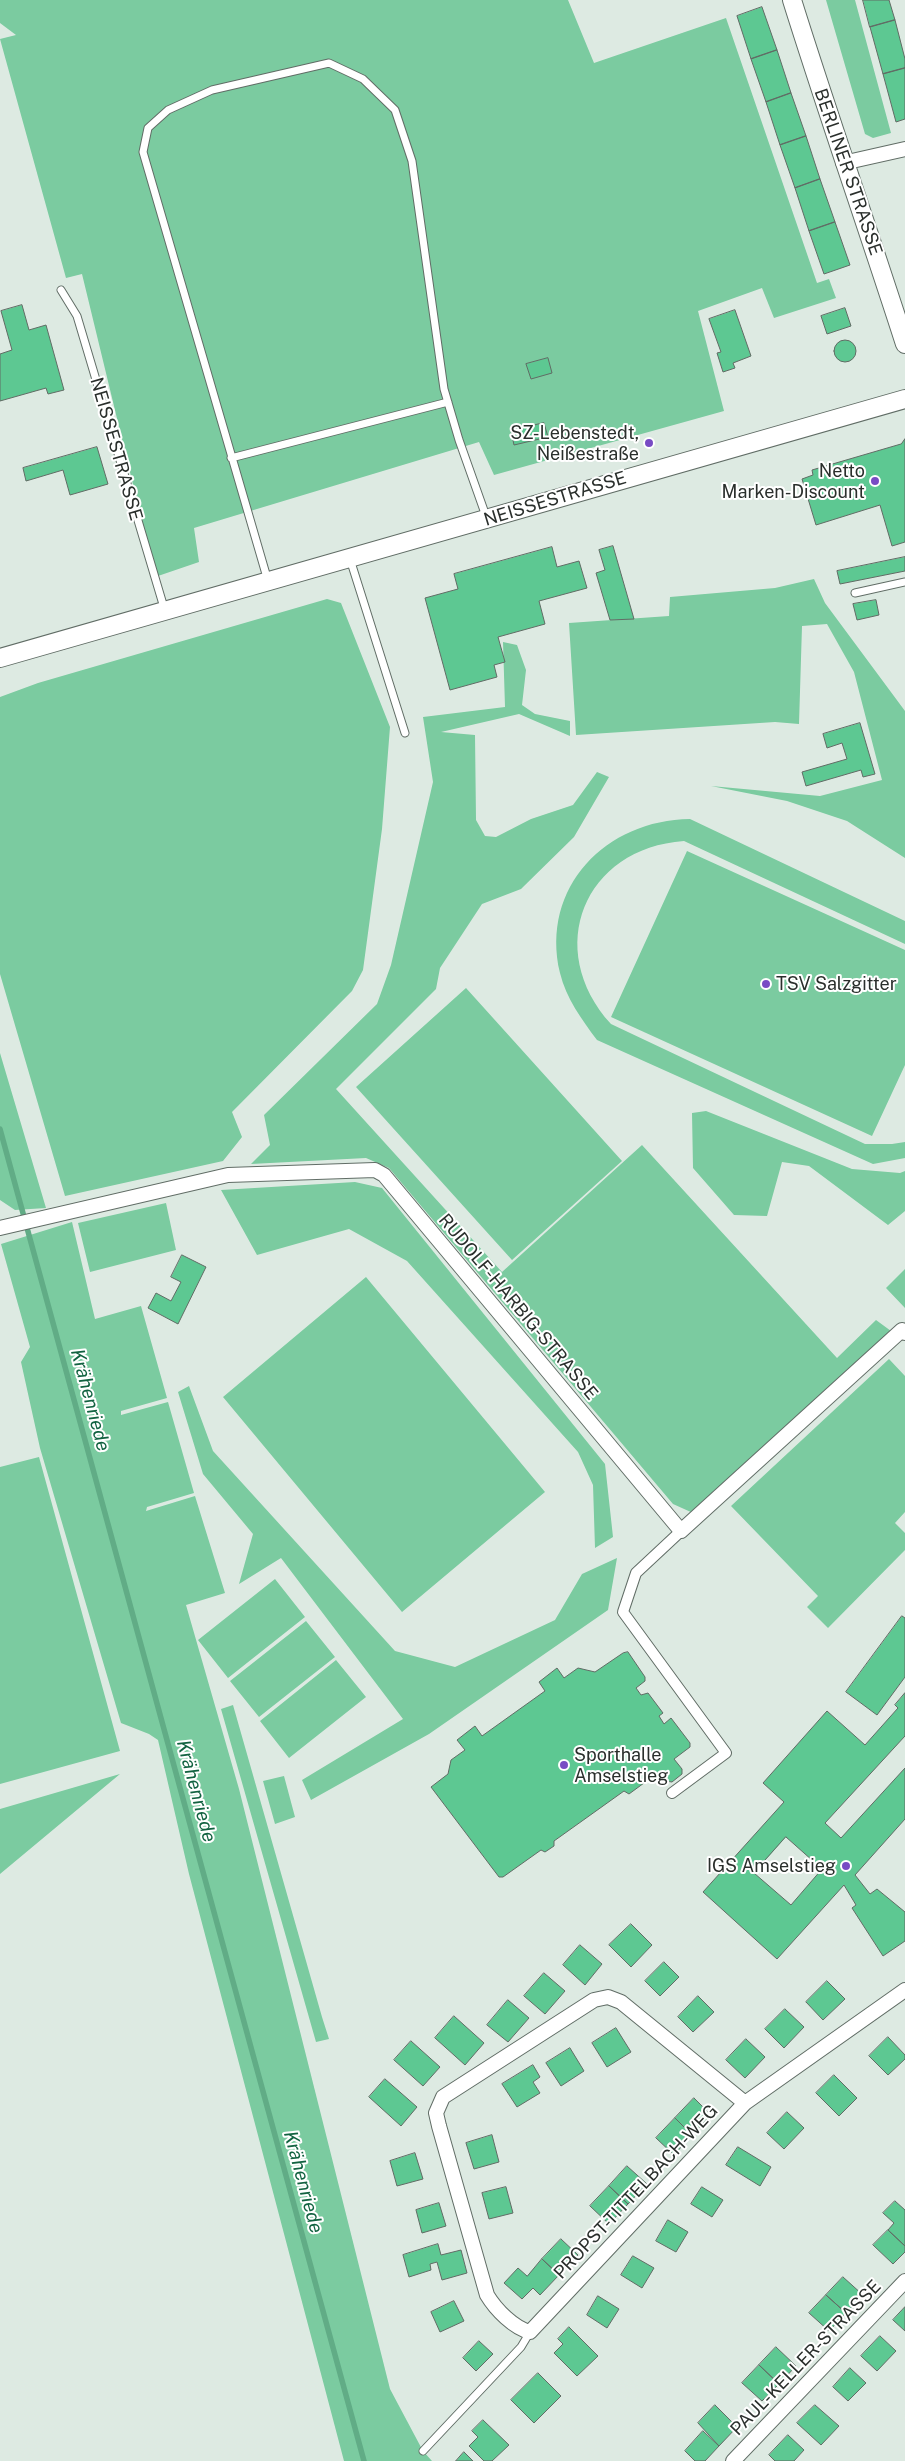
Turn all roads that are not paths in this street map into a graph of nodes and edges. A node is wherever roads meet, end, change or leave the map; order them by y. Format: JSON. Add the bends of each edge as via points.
{"nodes":[{"id":1,"x":792,"y":0,"type":"edge"},
{"id":2,"x":905,"y":149,"type":"edge"},
{"id":3,"x":843,"y":163,"type":"junction"},
{"id":4,"x":62,"y":290,"type":"dead end"},
{"id":5,"x":905,"y":344,"type":"edge"},
{"id":6,"x":905,"y":399,"type":"edge"},
{"id":7,"x":448,"y":402,"type":"junction"},
{"id":8,"x":230,"y":458,"type":"junction"},
{"id":9,"x":487,"y":519,"type":"junction"},
{"id":10,"x":350,"y":559,"type":"junction"},
{"id":11,"x":268,"y":582,"type":"junction"},
{"id":12,"x":905,"y":582,"type":"edge"},
{"id":13,"x":855,"y":593,"type":"dead end"},
{"id":14,"x":165,"y":611,"type":"junction"},
{"id":15,"x":0,"y":658,"type":"edge"},
{"id":16,"x":405,"y":733,"type":"dead end"},
{"id":17,"x":3,"y":1227,"type":"edge"},
{"id":18,"x":905,"y":1333,"type":"edge"},
{"id":19,"x":681,"y":1531,"type":"junction"},
{"id":20,"x":672,"y":1793,"type":"dead end"},
{"id":21,"x":905,"y":1990,"type":"edge"},
{"id":22,"x":745,"y":2103,"type":"junction"},
{"id":23,"x":905,"y":2281,"type":"edge"},
{"id":24,"x":530,"y":2332,"type":"junction"},
{"id":25,"x":424,"y":2451,"type":"dead end"},
{"id":26,"x":733,"y":2461,"type":"edge"}],
"edges":[{"from":1,"to":3,"type":"street","name":"BERLINER STRASSE"},
{"from":2,"to":3,"type":"street"},
{"from":3,"to":5,"type":"street","name":"BERLINER STRASSE"},
{"from":4,"to":14,"type":"lane","name":"NEISSESTRASSE","via":[[77,316]]},
{"from":6,"to":9,"type":"street","name":"NEISSESTRASSE"},
{"from":7,"to":8,"type":"lane"},
{"from":7,"to":8,"type":"lane","via":[[412,162],[395,110],[363,79],[330,63],[212,90],[168,110],[148,128],[143,152]]},
{"from":7,"to":9,"type":"lane"},
{"from":8,"to":11,"type":"lane"},
{"from":9,"to":10,"type":"street","name":"NEISSESTRASSE"},
{"from":10,"to":11,"type":"street","name":"NEISSESTRASSE"},
{"from":10,"to":16,"type":"lane"},
{"from":11,"to":14,"type":"street","name":"NEISSESTRASSE"},
{"from":12,"to":13,"type":"lane"},
{"from":14,"to":15,"type":"street","name":"NEISSESTRASSE"},
{"from":17,"to":19,"type":"street","name":"RUDOLF-HARBIG-STRASSE","via":[[228,1175],[375,1170],[384,1175]]},
{"from":18,"to":19,"type":"street","via":[[902,1330]]},
{"from":19,"to":20,"type":"street","via":[[636,1573],[623,1612],[726,1753]]},
{"from":21,"to":22,"type":"street","name":"PROPST-TITTELBACH-WEG"},
{"from":22,"to":24,"type":"street","name":"PROPST-TITTELBACH-WEG"},
{"from":22,"to":24,"type":"street","via":[[621,2002],[608,1997],[594,2000],[443,2097],[436,2113],[487,2295],[492,2304],[521,2330]]},
{"from":23,"to":26,"type":"street","name":"PAUL-KELLER-STRASSE"},
{"from":24,"to":25,"type":"lane","name":"PROPST-TITTELBACH-WEG","via":[[521,2347]]}]}
